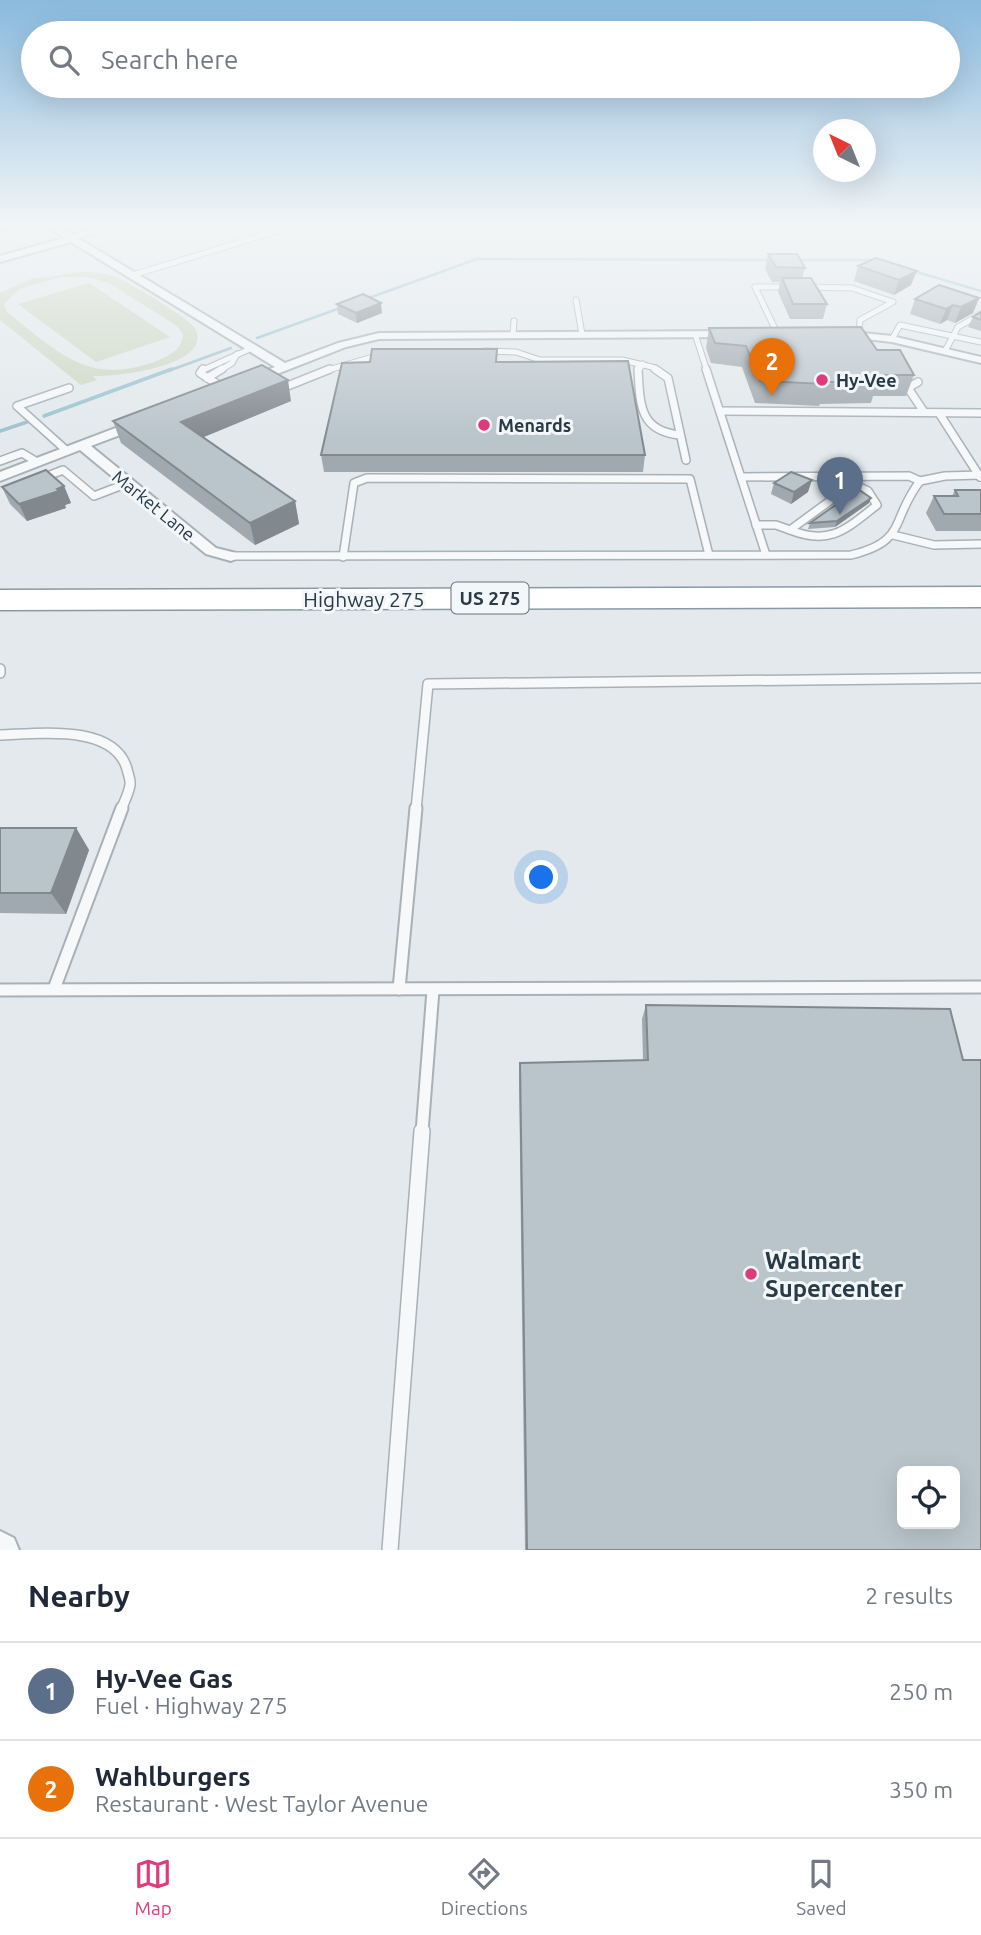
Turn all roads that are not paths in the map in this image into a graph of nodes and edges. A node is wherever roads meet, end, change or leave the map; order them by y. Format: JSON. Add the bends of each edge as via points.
{"nodes":[{"id":1,"x":166,"y":295,"type":"edge"},
{"id":2,"x":759,"y":295,"type":"edge"},
{"id":3,"x":873,"y":295,"type":"edge"},
{"id":4,"x":576,"y":300,"type":"dead end"},
{"id":5,"x":981,"y":314,"type":"edge"},
{"id":6,"x":749,"y":333,"type":"edge"},
{"id":7,"x":763,"y":333,"type":"edge"},
{"id":8,"x":777,"y":333,"type":"junction"},
{"id":9,"x":790,"y":333,"type":"edge"},
{"id":10,"x":582,"y":334,"type":"junction"},
{"id":11,"x":695,"y":334,"type":"junction"},
{"id":12,"x":831,"y":334,"type":"edge"},
{"id":13,"x":859,"y":335,"type":"junction"},
{"id":14,"x":953,"y":335,"type":"junction"},
{"id":15,"x":892,"y":340,"type":"junction"},
{"id":16,"x":981,"y":342,"type":"edge"},
{"id":17,"x":252,"y":348,"type":"junction"},
{"id":18,"x":480,"y":351,"type":"edge"},
{"id":19,"x":944,"y":351,"type":"junction"},
{"id":20,"x":391,"y":352,"type":"edge"},
{"id":21,"x":981,"y":360,"type":"edge"},
{"id":22,"x":643,"y":364,"type":"junction"},
{"id":23,"x":285,"y":368,"type":"junction"},
{"id":24,"x":919,"y":382,"type":"dead end"},
{"id":25,"x":285,"y":387,"type":"edge"},
{"id":26,"x":69,"y":388,"type":"dead end"},
{"id":27,"x":226,"y":390,"type":"junction"},
{"id":28,"x":213,"y":394,"type":"edge"},
{"id":29,"x":720,"y":411,"type":"junction"},
{"id":30,"x":924,"y":412,"type":"junction"},
{"id":31,"x":939,"y":413,"type":"junction"},
{"id":32,"x":981,"y":413,"type":"edge"},
{"id":33,"x":153,"y":418,"type":"edge"},
{"id":34,"x":680,"y":435,"type":"junction"},
{"id":35,"x":82,"y":445,"type":"junction"},
{"id":36,"x":67,"y":451,"type":"junction"},
{"id":37,"x":686,"y":460,"type":"dead end"},
{"id":38,"x":0,"y":461,"type":"edge"},
{"id":39,"x":37,"y":462,"type":"junction"},
{"id":40,"x":688,"y":469,"type":"dead end"},
{"id":41,"x":863,"y":476,"type":"junction"},
{"id":42,"x":0,"y":477,"type":"edge"},
{"id":43,"x":741,"y":477,"type":"junction"},
{"id":44,"x":980,"y":477,"type":"edge"},
{"id":45,"x":690,"y":479,"type":"junction"},
{"id":46,"x":920,"y":481,"type":"junction"},
{"id":47,"x":128,"y":483,"type":"junction"},
{"id":48,"x":853,"y":484,"type":"junction"},
{"id":49,"x":25,"y":485,"type":"edge"},
{"id":50,"x":756,"y":525,"type":"junction"},
{"id":51,"x":790,"y":530,"type":"junction"},
{"id":52,"x":893,"y":535,"type":"junction"},
{"id":53,"x":981,"y":544,"type":"edge"},
{"id":54,"x":709,"y":555,"type":"junction"},
{"id":55,"x":766,"y":555,"type":"junction"},
{"id":56,"x":231,"y":556,"type":"joint"},
{"id":57,"x":343,"y":557,"type":"junction"},
{"id":58,"x":981,"y":597,"type":"edge"},
{"id":59,"x":0,"y":600,"type":"edge"},
{"id":60,"x":981,"y":617,"type":"edge"},
{"id":61,"x":0,"y":618,"type":"edge"},
{"id":62,"x":981,"y":678,"type":"edge"},
{"id":63,"x":0,"y":735,"type":"edge"},
{"id":64,"x":981,"y":987,"type":"edge"},
{"id":65,"x":54,"y":989,"type":"junction"},
{"id":66,"x":399,"y":989,"type":"junction"},
{"id":67,"x":0,"y":990,"type":"edge"},
{"id":68,"x":433,"y":990,"type":"junction"},
{"id":69,"x":390,"y":1550,"type":"edge"}],
"edges":[{"from":1,"to":17,"type":"street"},
{"from":2,"to":8,"type":"lane"},
{"from":3,"to":13,"type":"lane","via":[[893,302],[860,320]]},
{"from":4,"to":10,"type":"lane"},
{"from":5,"to":14,"type":"lane"},
{"from":6,"to":11,"type":"street"},
{"from":7,"to":8,"type":"street"},
{"from":8,"to":9,"type":"street"},
{"from":10,"to":11,"type":"street"},
{"from":10,"to":23,"type":"street","via":[[514,328],[379,336]]},
{"from":11,"to":29,"type":"lane"},
{"from":12,"to":13,"type":"street"},
{"from":13,"to":15,"type":"street"},
{"from":14,"to":15,"type":"lane","via":[[900,325]]},
{"from":14,"to":16,"type":"lane"},
{"from":14,"to":19,"type":"lane"},
{"from":15,"to":19,"type":"street"},
{"from":17,"to":23,"type":"street"},
{"from":17,"to":27,"type":"lane","via":[[207,377]]},
{"from":18,"to":22,"type":"lane","via":[[516,352],[540,360]]},
{"from":19,"to":21,"type":"street"},
{"from":20,"to":25,"type":"lane"},
{"from":22,"to":34,"type":"lane","via":[[668,378]]},
{"from":22,"to":34,"type":"lane","via":[[638,379],[647,422],[658,432]]},
{"from":23,"to":27,"type":"street"},
{"from":24,"to":30,"type":"lane","via":[[908,388]]},
{"from":26,"to":36,"type":"lane","via":[[17,406]]},
{"from":27,"to":28,"type":"street"},
{"from":29,"to":30,"type":"lane"},
{"from":29,"to":43,"type":"lane"},
{"from":30,"to":31,"type":"lane"},
{"from":31,"to":32,"type":"lane"},
{"from":31,"to":44,"type":"lane"},
{"from":33,"to":35,"type":"street"},
{"from":34,"to":37,"type":"lane"},
{"from":35,"to":36,"type":"street"},
{"from":35,"to":47,"type":"street","name":"Market Lane"},
{"from":36,"to":39,"type":"street"},
{"from":38,"to":39,"type":"lane","via":[[22,453]]},
{"from":39,"to":42,"type":"street"},
{"from":40,"to":45,"type":"lane"},
{"from":41,"to":43,"type":"lane"},
{"from":41,"to":46,"type":"lane","via":[[909,476]]},
{"from":41,"to":48,"type":"lane"},
{"from":43,"to":50,"type":"lane"},
{"from":44,"to":46,"type":"lane"},
{"from":45,"to":54,"type":"lane"},
{"from":45,"to":57,"type":"lane","via":[[361,479],[352,486]]},
{"from":46,"to":52,"type":"lane","via":[[907,499]]},
{"from":47,"to":49,"type":"lane","via":[[94,496],[63,470]]},
{"from":47,"to":56,"type":"street","name":"Market Lane","via":[[211,551]]},
{"from":48,"to":51,"type":"lane"},
{"from":48,"to":51,"type":"lane","via":[[868,491],[877,505],[834,538],[806,537]]},
{"from":50,"to":51,"type":"lane"},
{"from":50,"to":55,"type":"lane"},
{"from":52,"to":53,"type":"lane","via":[[934,545]]},
{"from":52,"to":55,"type":"lane","via":[[875,551],[850,555]]},
{"from":54,"to":55,"type":"lane"},
{"from":54,"to":57,"type":"lane"},
{"from":56,"to":57,"type":"lane"},
{"from":58,"to":59,"type":"highway","name":"Highway 275","number":"US 275"},
{"from":60,"to":61,"type":"highway","name":"Highway 275","number":"US 275"},
{"from":62,"to":66,"type":"lane","via":[[428,684]]},
{"from":63,"to":65,"type":"lane","via":[[82,734],[105,741],[130,770],[131,783]]},
{"from":64,"to":68,"type":"lane"},
{"from":65,"to":66,"type":"lane"},
{"from":65,"to":67,"type":"lane"},
{"from":66,"to":68,"type":"lane"},
{"from":68,"to":69,"type":"lane"}]}
